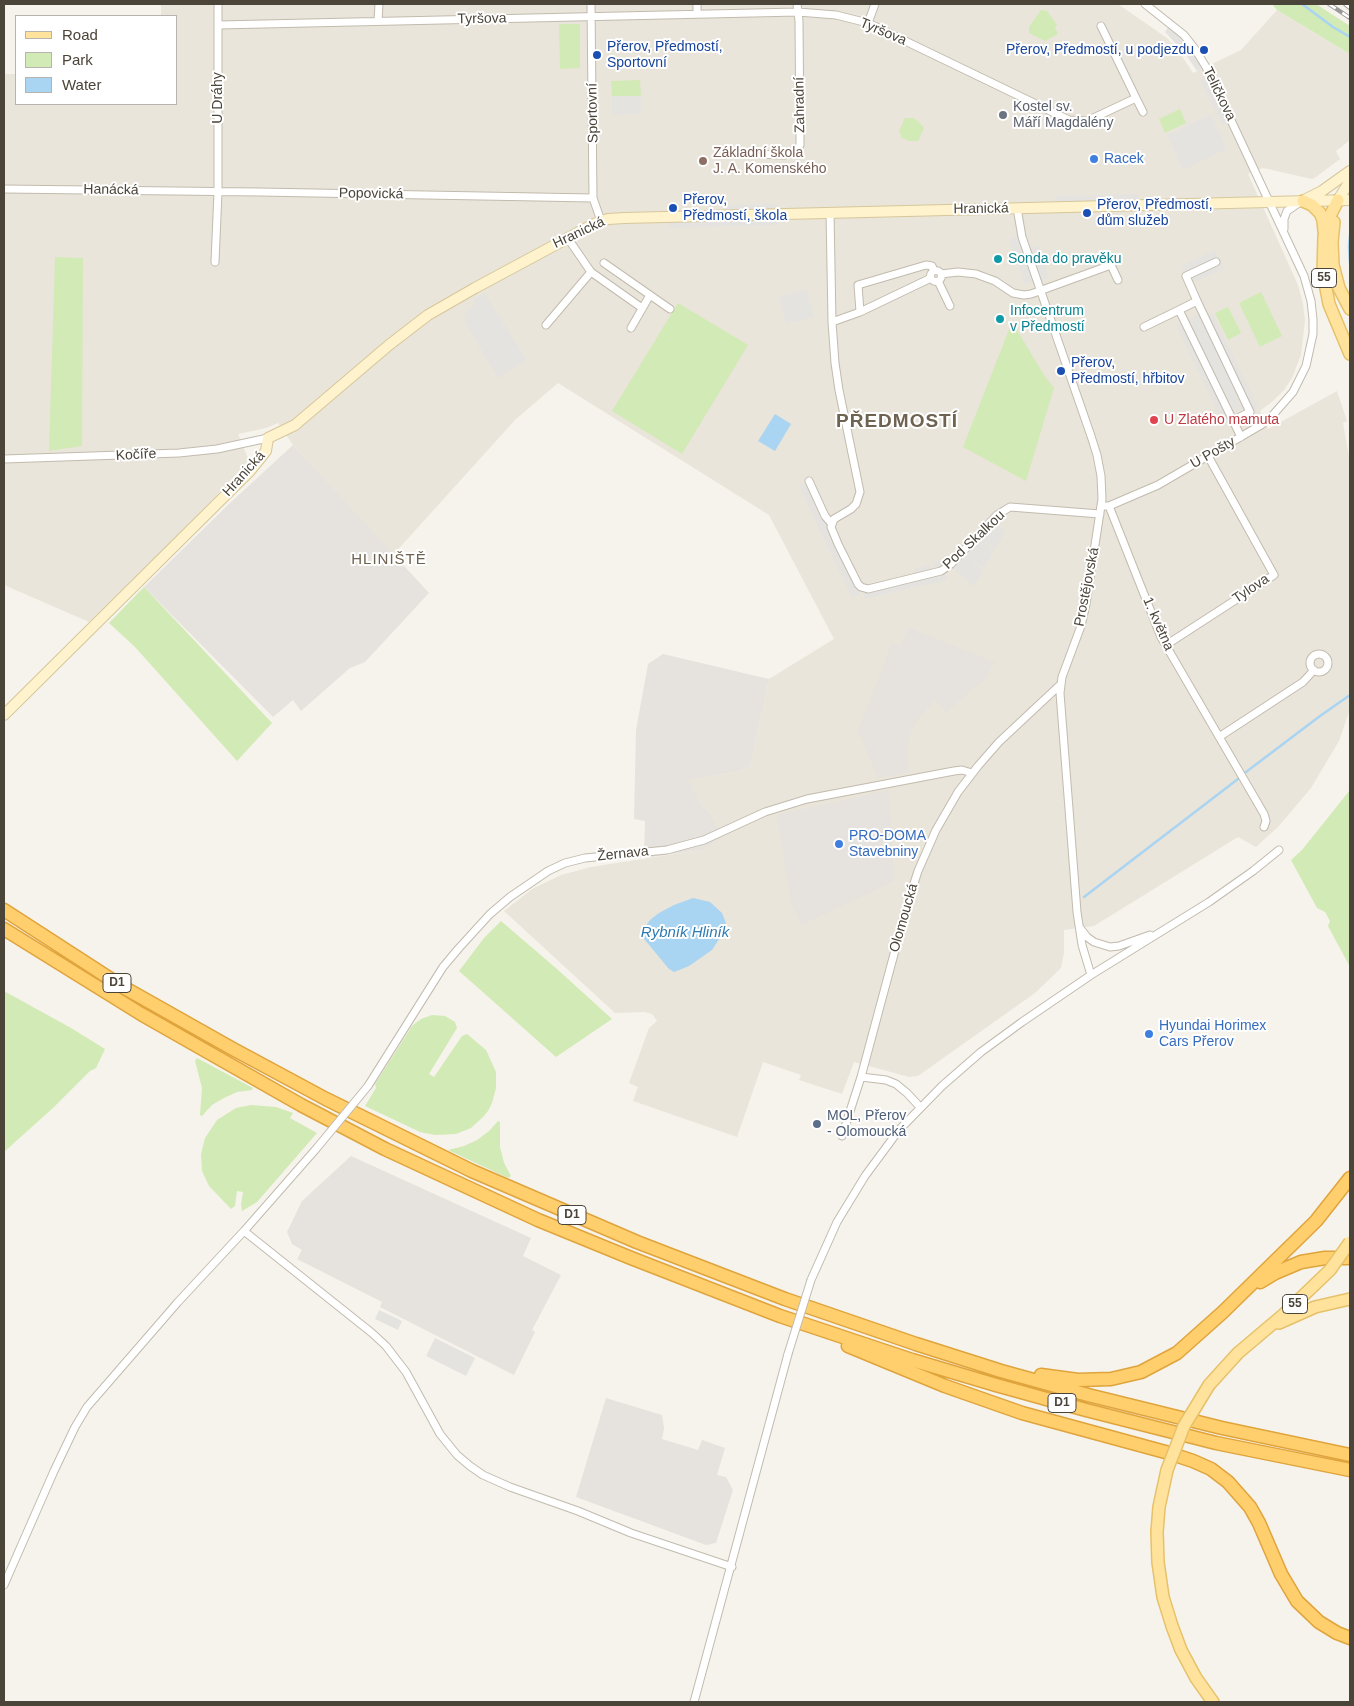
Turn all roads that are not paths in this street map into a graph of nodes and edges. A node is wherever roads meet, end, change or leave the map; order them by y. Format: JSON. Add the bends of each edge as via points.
{"nodes":[{"id":1,"x":218,"y":4,"type":"edge"},
{"id":2,"x":379,"y":4,"type":"edge"},
{"id":3,"x":591,"y":4,"type":"edge"},
{"id":4,"x":697,"y":4,"type":"edge"},
{"id":5,"x":797,"y":4,"type":"edge"},
{"id":6,"x":875,"y":4,"type":"edge"},
{"id":7,"x":1145,"y":4,"type":"edge"},
{"id":8,"x":798,"y":12,"type":"junction"},
{"id":9,"x":698,"y":14,"type":"junction"},
{"id":10,"x":592,"y":16,"type":"junction"},
{"id":11,"x":378,"y":21,"type":"junction"},
{"id":12,"x":868,"y":23,"type":"junction"},
{"id":13,"x":219,"y":25,"type":"junction"},
{"id":14,"x":1101,"y":26,"type":"dead end"},
{"id":15,"x":1136,"y":98,"type":"junction"},
{"id":16,"x":1143,"y":112,"type":"dead end"},
{"id":17,"x":752,"y":154,"type":"dead end"},
{"id":18,"x":1350,"y":171,"type":"edge"},
{"id":19,"x":1350,"y":181,"type":"edge"},
{"id":20,"x":4,"y":189,"type":"edge"},
{"id":21,"x":218,"y":192,"type":"junction"},
{"id":22,"x":594,"y":198,"type":"junction"},
{"id":23,"x":1338,"y":200,"type":"junction"},
{"id":24,"x":1350,"y":200,"type":"edge"},
{"id":25,"x":1269,"y":201,"type":"junction"},
{"id":26,"x":1302,"y":201,"type":"junction"},
{"id":27,"x":1017,"y":208,"type":"junction"},
{"id":28,"x":830,"y":212,"type":"junction"},
{"id":29,"x":601,"y":221,"type":"junction"},
{"id":30,"x":1324,"y":236,"type":"junction"},
{"id":31,"x":567,"y":237,"type":"junction"},
{"id":32,"x":1286,"y":239,"type":"junction"},
{"id":33,"x":215,"y":262,"type":"dead end"},
{"id":34,"x":1216,"y":262,"type":"dead end"},
{"id":35,"x":604,"y":263,"type":"dead end"},
{"id":36,"x":591,"y":272,"type":"junction"},
{"id":37,"x":936,"y":276,"type":"junction"},
{"id":38,"x":1118,"y":280,"type":"dead end"},
{"id":39,"x":1040,"y":290,"type":"junction"},
{"id":40,"x":650,"y":295,"type":"junction"},
{"id":41,"x":1197,"y":301,"type":"junction"},
{"id":42,"x":950,"y":306,"type":"dead end"},
{"id":43,"x":642,"y":308,"type":"junction"},
{"id":44,"x":670,"y":309,"type":"dead end"},
{"id":45,"x":1350,"y":309,"type":"edge"},
{"id":46,"x":1179,"y":310,"type":"junction"},
{"id":47,"x":860,"y":312,"type":"junction"},
{"id":48,"x":832,"y":322,"type":"junction"},
{"id":49,"x":546,"y":325,"type":"dead end"},
{"id":50,"x":1144,"y":327,"type":"dead end"},
{"id":51,"x":631,"y":328,"type":"dead end"},
{"id":52,"x":1350,"y":354,"type":"edge"},
{"id":53,"x":1232,"y":421,"type":"junction"},
{"id":54,"x":1241,"y":437,"type":"junction"},
{"id":55,"x":268,"y":438,"type":"junction"},
{"id":56,"x":1208,"y":456,"type":"junction"},
{"id":57,"x":4,"y":460,"type":"edge"},
{"id":58,"x":809,"y":481,"type":"dead end"},
{"id":59,"x":1103,"y":509,"type":"junction"},
{"id":60,"x":831,"y":524,"type":"junction"},
{"id":61,"x":1166,"y":645,"type":"junction"},
{"id":62,"x":1314,"y":670,"type":"dead end"},
{"id":63,"x":1061,"y":684,"type":"junction"},
{"id":64,"x":4,"y":715,"type":"edge"},
{"id":65,"x":1219,"y":737,"type":"junction"},
{"id":66,"x":972,"y":773,"type":"junction"},
{"id":67,"x":1264,"y":827,"type":"dead end"},
{"id":68,"x":1279,"y":850,"type":"dead end"},
{"id":69,"x":4,"y":910,"type":"edge"},
{"id":70,"x":1078,"y":926,"type":"junction"},
{"id":71,"x":4,"y":929,"type":"edge"},
{"id":72,"x":1165,"y":930,"type":"junction"},
{"id":73,"x":1091,"y":975,"type":"junction"},
{"id":74,"x":861,"y":1077,"type":"junction"},
{"id":75,"x":920,"y":1107,"type":"junction"},
{"id":76,"x":842,"y":1136,"type":"dead end"},
{"id":77,"x":1350,"y":1178,"type":"edge"},
{"id":78,"x":244,"y":1231,"type":"junction"},
{"id":79,"x":1350,"y":1242,"type":"edge"},
{"id":80,"x":1350,"y":1258,"type":"edge"},
{"id":81,"x":1350,"y":1299,"type":"edge"},
{"id":82,"x":1223,"y":1312,"type":"junction"},
{"id":83,"x":780,"y":1316,"type":"junction"},
{"id":84,"x":1259,"y":1336,"type":"junction"},
{"id":85,"x":1001,"y":1371,"type":"junction"},
{"id":86,"x":1350,"y":1455,"type":"edge"},
{"id":87,"x":1350,"y":1470,"type":"edge"},
{"id":88,"x":732,"y":1567,"type":"junction"},
{"id":89,"x":4,"y":1585,"type":"edge"},
{"id":90,"x":1350,"y":1638,"type":"edge"},
{"id":91,"x":694,"y":1702,"type":"edge"},
{"id":92,"x":1213,"y":1702,"type":"edge"}],
"edges":[{"from":1,"to":13,"type":"street","name":"U Dráhy"},
{"from":2,"to":11,"type":"street"},
{"from":3,"to":10,"type":"street","name":"Sportovní"},
{"from":4,"to":9,"type":"street"},
{"from":5,"to":8,"type":"street"},
{"from":6,"to":12,"type":"street"},
{"from":7,"to":25,"type":"street","name":"Teličkova","via":[[1178,30],[1199,56]]},
{"from":8,"to":9,"type":"street","name":"Tyršova"},
{"from":8,"to":12,"type":"street","name":"Tyršova","via":[[836,15]]},
{"from":8,"to":17,"type":"street","name":"Zahradní","via":[[800,145],[795,153]]},
{"from":9,"to":10,"type":"street","name":"Tyršova"},
{"from":10,"to":11,"type":"street","name":"Tyršova"},
{"from":10,"to":22,"type":"street","name":"Sportovní"},
{"from":11,"to":13,"type":"street","name":"Tyršova"},
{"from":12,"to":15,"type":"street","name":"Tyršova","via":[[1069,120],[1087,121]]},
{"from":13,"to":21,"type":"street","name":"U Dráhy"},
{"from":14,"to":15,"type":"street"},
{"from":15,"to":16,"type":"street"},
{"from":18,"to":26,"type":"main road"},
{"from":19,"to":23,"type":"main road"},
{"from":20,"to":21,"type":"street","name":"Hanácká"},
{"from":21,"to":22,"type":"street","name":"Popovická"},
{"from":21,"to":33,"type":"street"},
{"from":22,"to":29,"type":"street","name":"Sportovní"},
{"from":23,"to":24,"type":"main road","name":"Hranická"},
{"from":23,"to":26,"type":"main road","name":"Hranická"},
{"from":23,"to":30,"type":"main road","number":"55"},
{"from":23,"to":45,"type":"main road","via":[[1332,242],[1333,265]]},
{"from":25,"to":26,"type":"main road","name":"Hranická"},
{"from":25,"to":27,"type":"main road","name":"Hranická"},
{"from":25,"to":32,"type":"street","name":"U Pošty"},
{"from":26,"to":30,"type":"main road","via":[[1320,213]]},
{"from":26,"to":32,"type":"street","via":[[1285,214]]},
{"from":27,"to":28,"type":"main road","name":"Hranická"},
{"from":27,"to":39,"type":"street","name":"Prostějovská","via":[[1022,237]]},
{"from":28,"to":29,"type":"main road","name":"Hranická"},
{"from":28,"to":48,"type":"street"},
{"from":29,"to":31,"type":"main road","name":"Hranická"},
{"from":30,"to":52,"type":"main road","number":"55","via":[[1326,293]]},
{"from":31,"to":36,"type":"street"},
{"from":31,"to":55,"type":"main road","name":"Hranická","via":[[428,315],[389,344],[295,425]]},
{"from":32,"to":54,"type":"street","name":"U Pošty","via":[[1309,294],[1313,318],[1310,351],[1293,392],[1272,416]]},
{"from":34,"to":41,"type":"street","via":[[1186,276]]},
{"from":35,"to":40,"type":"street"},
{"from":36,"to":43,"type":"street"},
{"from":36,"to":49,"type":"street"},
{"from":37,"to":39,"type":"street","via":[[958,272],[976,274],[1020,295]]},
{"from":37,"to":42,"type":"street"},
{"from":37,"to":47,"type":"street"},
{"from":37,"to":47,"type":"street","via":[[930,265],[926,265],[858,285]]},
{"from":38,"to":39,"type":"street","via":[[1111,265]]},
{"from":39,"to":59,"type":"street","name":"Prostějovská","via":[[1097,455]]},
{"from":40,"to":43,"type":"street"},
{"from":40,"to":44,"type":"street"},
{"from":41,"to":46,"type":"street"},
{"from":41,"to":53,"type":"street","via":[[1250,412]]},
{"from":43,"to":51,"type":"street"},
{"from":46,"to":50,"type":"street"},
{"from":46,"to":53,"type":"street"},
{"from":47,"to":48,"type":"street"},
{"from":48,"to":60,"type":"street","via":[[836,373],[860,492],[853,507]]},
{"from":53,"to":54,"type":"street"},
{"from":54,"to":56,"type":"street","name":"U Pošty"},
{"from":55,"to":57,"type":"street","name":"Kočíře","via":[[179,453]]},
{"from":55,"to":64,"type":"main road","name":"Hranická","via":[[266,450],[250,470]]},
{"from":56,"to":59,"type":"street","name":"U Pošty"},
{"from":56,"to":61,"type":"street","name":"Tylova","via":[[1274,575]]},
{"from":58,"to":60,"type":"street","name":"Pod Skalkou"},
{"from":59,"to":60,"type":"street","name":"Pod Skalkou","via":[[1010,507],[997,515],[941,571],[868,589],[855,580]]},
{"from":59,"to":61,"type":"street","name":"1. května"},
{"from":59,"to":63,"type":"street","name":"Prostějovská","via":[[1083,618]]},
{"from":61,"to":65,"type":"street","name":"1. května"},
{"from":62,"to":65,"type":"street","via":[[1303,682]]},
{"from":63,"to":66,"type":"street","name":"Olomoucká","via":[[999,742]]},
{"from":63,"to":70,"type":"street","name":"Prostějovská"},
{"from":65,"to":67,"type":"street","name":"1. května","via":[[1264,814]]},
{"from":66,"to":74,"type":"street","name":"Olomoucká","via":[[942,819],[916,876]]},
{"from":66,"to":78,"type":"street","name":"Žernava","bridge":true,"via":[[954,771],[807,799],[765,812],[704,840],[667,850],[585,858],[548,871],[490,914],[458,948],[368,1086]]},
{"from":68,"to":72,"type":"street"},
{"from":69,"to":85,"type":"highway","number":"D1","via":[[124,987],[233,1050],[472,1171],[734,1281]]},
{"from":70,"to":72,"type":"street","via":[[1091,940],[1110,947]]},
{"from":70,"to":73,"type":"street","name":"Prostějovská"},
{"from":71,"to":83,"type":"highway","number":"D1","via":[[141,1014],[385,1149],[538,1220]]},
{"from":72,"to":73,"type":"street"},
{"from":73,"to":75,"type":"street","via":[[981,1052]]},
{"from":74,"to":75,"type":"street","via":[[891,1082]]},
{"from":74,"to":76,"type":"street","name":"Olomoucká"},
{"from":75,"to":88,"type":"street","bridge":true,"via":[[886,1145],[856,1189],[826,1244],[811,1280],[788,1354]]},
{"from":77,"to":82,"type":"highway","via":[[1316,1221]]},
{"from":78,"to":88,"type":"street","via":[[386,1346],[406,1372],[440,1434],[457,1455],[483,1475],[631,1533]]},
{"from":78,"to":89,"type":"street","name":"Žernava","via":[[87,1407],[54,1471]]},
{"from":79,"to":84,"type":"main road","number":"55","bridge":true,"via":[[1330,1270]]},
{"from":80,"to":82,"type":"highway","via":[[1313,1259],[1288,1267],[1257,1284]]},
{"from":81,"to":84,"type":"main road","number":"55","via":[[1307,1310]]},
{"from":82,"to":85,"type":"highway","via":[[1177,1353],[1131,1375],[1089,1380]]},
{"from":83,"to":87,"type":"highway","number":"D1","via":[[912,1360],[1086,1410]]},
{"from":83,"to":90,"type":"highway","via":[[879,1360],[984,1400],[1169,1453],[1211,1469],[1233,1486],[1250,1506],[1297,1601],[1319,1622]]},
{"from":84,"to":92,"type":"main road","number":"55","bridge":true,"via":[[1238,1353],[1209,1385],[1184,1426],[1167,1470],[1160,1507],[1157,1532],[1163,1597],[1181,1650]]},
{"from":85,"to":86,"type":"highway","number":"D1","via":[[1222,1428]]},
{"from":88,"to":91,"type":"street"}]}
